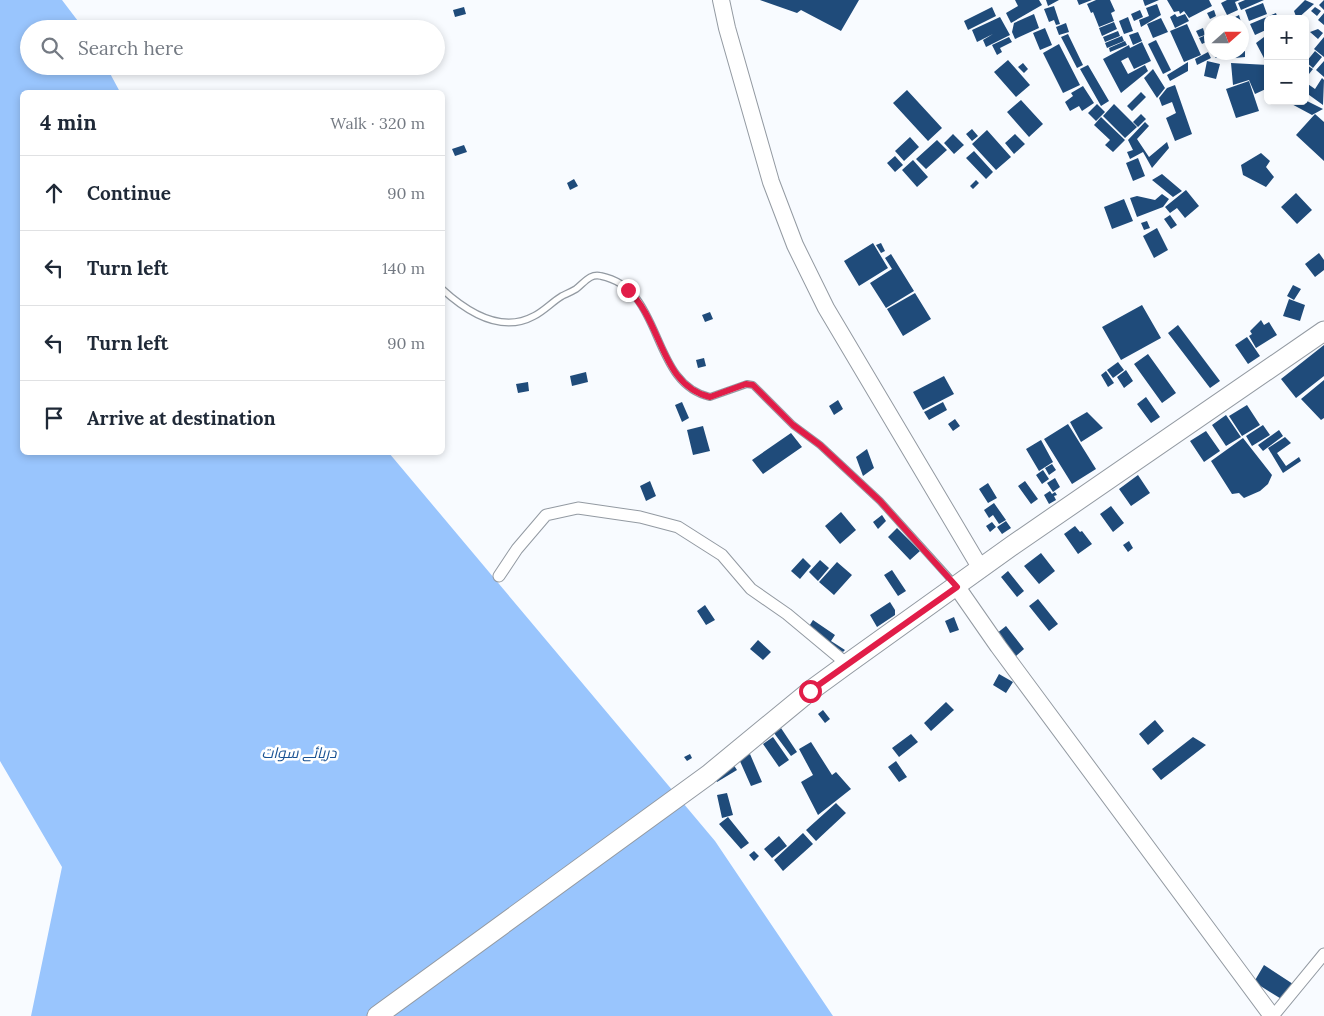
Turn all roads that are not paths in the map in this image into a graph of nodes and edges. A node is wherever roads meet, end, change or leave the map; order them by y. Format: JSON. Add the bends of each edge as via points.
{"nodes":[{"id":1,"x":721,"y":0,"type":"edge"},
{"id":2,"x":445,"y":292,"type":"edge"},
{"id":3,"x":1324,"y":330,"type":"edge"},
{"id":4,"x":980,"y":569,"type":"junction"},
{"id":5,"x":499,"y":576,"type":"dead end"},
{"id":6,"x":957,"y":587,"type":"junction"},
{"id":7,"x":847,"y":664,"type":"junction"},
{"id":8,"x":1324,"y":954,"type":"edge"},
{"id":9,"x":377,"y":1016,"type":"edge"},
{"id":10,"x":1273,"y":1016,"type":"edge"}],
"edges":[{"from":1,"to":4,"type":"main road","via":[[771,182],[795,245],[826,308]]},
{"from":2,"to":6,"type":"lane","via":[[467,310],[501,322],[533,317],[587,278],[599,275],[619,282],[637,298],[654,327],[670,366],[688,388],[710,397],[746,384],[753,385],[793,425],[820,445],[880,501]]},
{"from":3,"to":4,"type":"main road"},
{"from":4,"to":6,"type":"main road"},
{"from":5,"to":7,"type":"street","via":[[546,515],[578,508],[649,519],[678,527],[722,555],[751,589]]},
{"from":6,"to":7,"type":"main road"},
{"from":6,"to":10,"type":"main road"},
{"from":7,"to":9,"type":"main road","via":[[708,775]]},
{"from":8,"to":10,"type":"street"}]}
